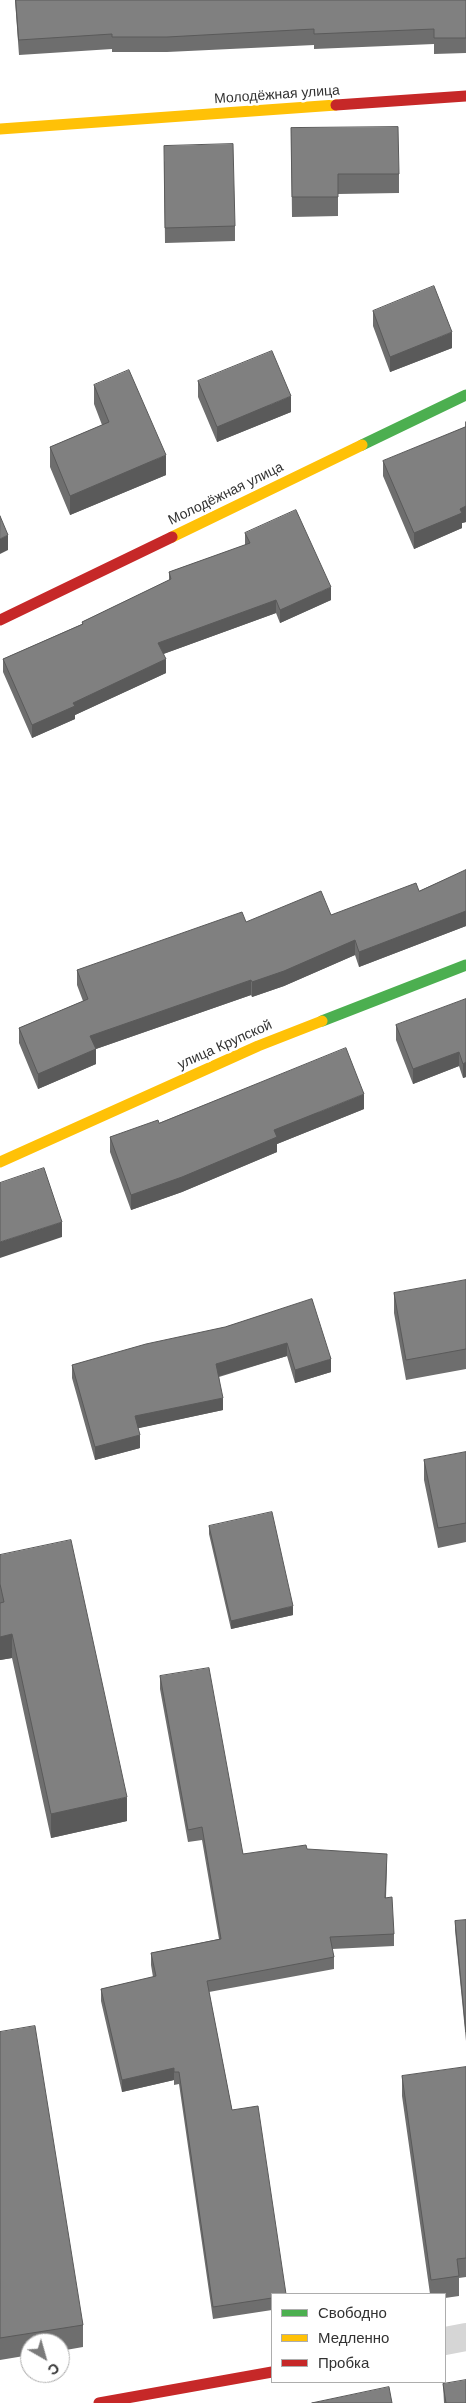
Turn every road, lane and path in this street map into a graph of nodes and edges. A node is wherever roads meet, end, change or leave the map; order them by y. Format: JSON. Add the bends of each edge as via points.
{"nodes":[{"id":1,"x":466,"y":96,"type":"edge"},
{"id":2,"x":0,"y":129,"type":"edge"},
{"id":3,"x":466,"y":395,"type":"edge"},
{"id":4,"x":0,"y":620,"type":"edge"},
{"id":5,"x":466,"y":965,"type":"edge"},
{"id":6,"x":0,"y":1162,"type":"edge"},
{"id":7,"x":466,"y":2337,"type":"edge"},
{"id":8,"x":446,"y":2341,"type":"edge"},
{"id":9,"x":271,"y":2372,"type":"edge"},
{"id":10,"x":99,"y":2403,"type":"edge"}],
"edges":[{"from":1,"to":2,"type":"street","name":"Молодёжная улица"},
{"from":3,"to":4,"type":"street","name":"Молодёжная улица"},
{"from":5,"to":6,"type":"street","name":"улица Крупской","via":[[258,1046]]},
{"from":7,"to":8,"type":"street"},
{"from":9,"to":10,"type":"street"}]}
